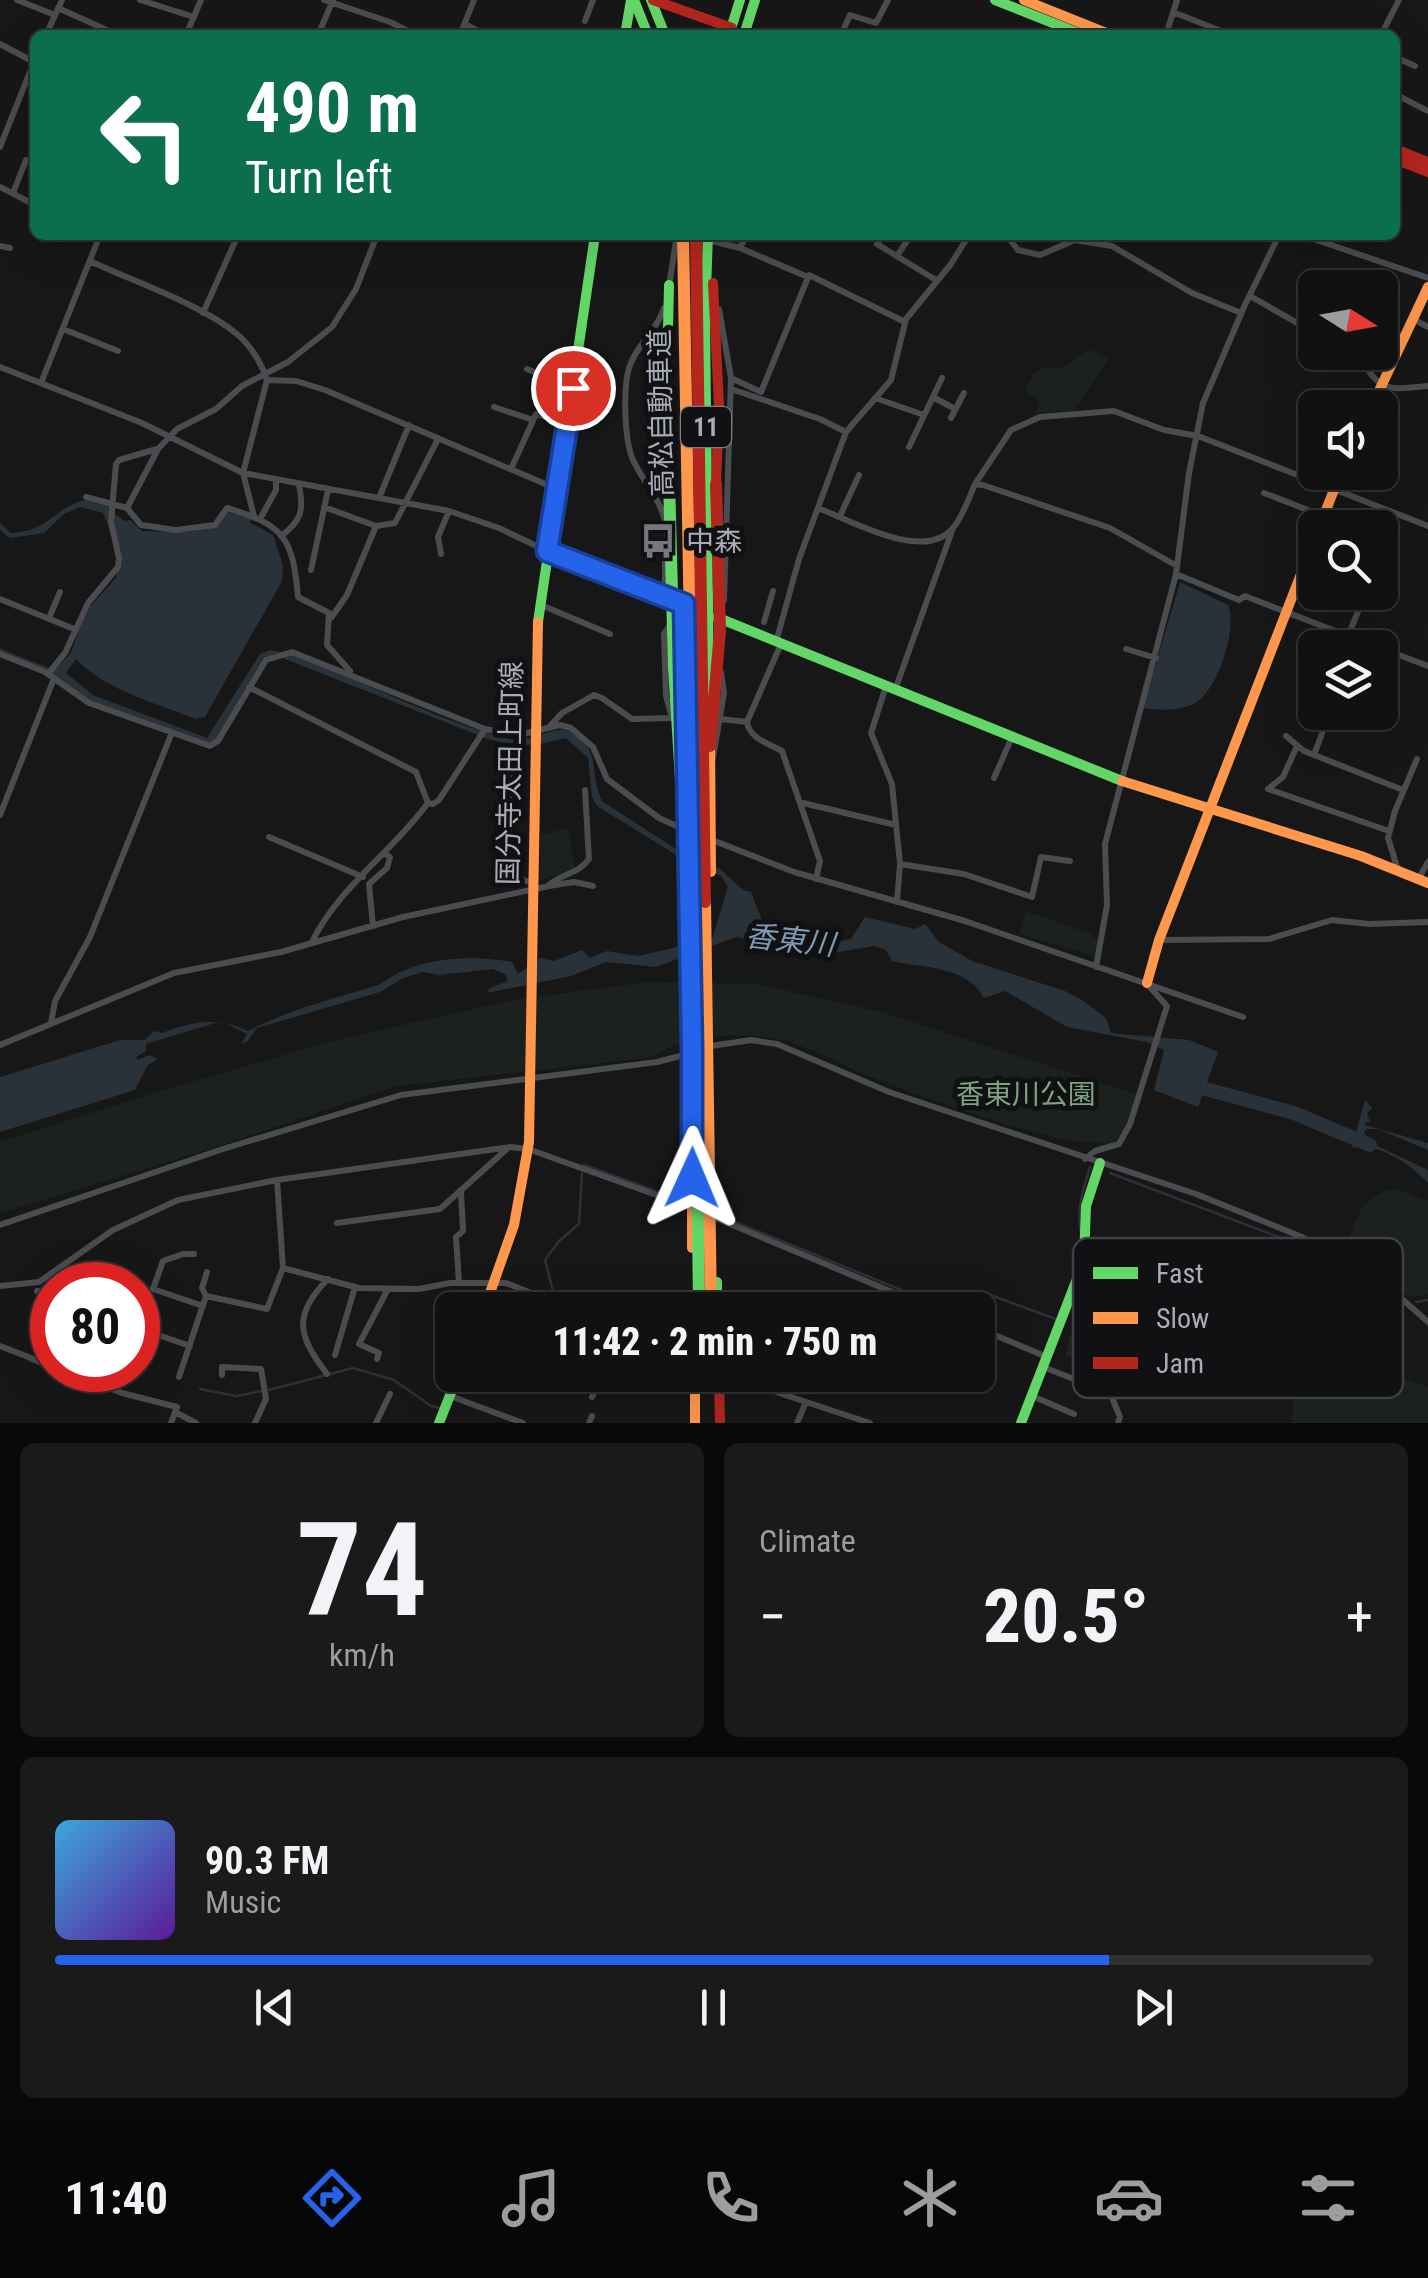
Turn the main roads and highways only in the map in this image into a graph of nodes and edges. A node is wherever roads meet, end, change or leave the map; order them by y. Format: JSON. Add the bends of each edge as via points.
{"nodes":[{"id":1,"x":632,"y":0,"type":"edge"},
{"id":2,"x":652,"y":0,"type":"edge"},
{"id":3,"x":740,"y":0,"type":"edge"},
{"id":4,"x":755,"y":0,"type":"edge"},
{"id":5,"x":995,"y":0,"type":"edge"},
{"id":6,"x":1024,"y":0,"type":"edge"},
{"id":7,"x":626,"y":30,"type":"edge"},
{"id":8,"x":646,"y":30,"type":"edge"},
{"id":9,"x":663,"y":30,"type":"edge"},
{"id":10,"x":733,"y":30,"type":"edge"},
{"id":11,"x":741,"y":30,"type":"edge"},
{"id":12,"x":742,"y":30,"type":"edge"},
{"id":13,"x":1070,"y":30,"type":"edge"},
{"id":14,"x":1099,"y":30,"type":"edge"},
{"id":15,"x":1400,"y":150,"type":"edge"},
{"id":16,"x":1400,"y":161,"type":"edge"},
{"id":17,"x":1428,"y":162,"type":"edge"},
{"id":18,"x":1428,"y":172,"type":"edge"},
{"id":19,"x":594,"y":240,"type":"edge"},
{"id":20,"x":680,"y":240,"type":"edge"},
{"id":21,"x":700,"y":240,"type":"edge"},
{"id":22,"x":701,"y":240,"type":"edge"},
{"id":23,"x":701,"y":240,"type":"edge"},
{"id":24,"x":702,"y":240,"type":"edge"},
{"id":25,"x":669,"y":285,"type":"road end"},
{"id":26,"x":1428,"y":287,"type":"edge"},
{"id":27,"x":1380,"y":390,"type":"edge"},
{"id":28,"x":547,"y":551,"type":"junction"},
{"id":29,"x":1298,"y":583,"type":"edge"},
{"id":30,"x":684,"y":604,"type":"junction"},
{"id":31,"x":708,"y":614,"type":"junction"},
{"id":32,"x":703,"y":796,"type":"junction"},
{"id":33,"x":1210,"y":808,"type":"junction"},
{"id":34,"x":1423,"y":881,"type":"edge"},
{"id":35,"x":693,"y":906,"type":"junction"},
{"id":36,"x":1146,"y":983,"type":"road end"},
{"id":37,"x":1100,"y":1163,"type":"road end"},
{"id":38,"x":1085,"y":1238,"type":"edge"},
{"id":39,"x":1073,"y":1289,"type":"edge"},
{"id":40,"x":491,"y":1292,"type":"edge"},
{"id":41,"x":695,"y":1292,"type":"edge"},
{"id":42,"x":696,"y":1292,"type":"edge"},
{"id":43,"x":714,"y":1292,"type":"edge"},
{"id":44,"x":714,"y":1292,"type":"edge"},
{"id":45,"x":452,"y":1392,"type":"edge"},
{"id":46,"x":697,"y":1392,"type":"edge"},
{"id":47,"x":716,"y":1392,"type":"edge"},
{"id":48,"x":439,"y":1423,"type":"edge"},
{"id":49,"x":698,"y":1423,"type":"edge"},
{"id":50,"x":716,"y":1423,"type":"edge"},
{"id":51,"x":1021,"y":1423,"type":"edge"}],
"edges":[{"from":1,"to":7,"type":"main road"},
{"from":1,"to":8,"type":"main road"},
{"from":2,"to":9,"type":"main road"},
{"from":2,"to":10,"type":"main road"},
{"from":3,"to":11,"type":"main road"},
{"from":4,"to":12,"type":"main road"},
{"from":5,"to":13,"type":"main road"},
{"from":6,"to":14,"type":"main road"},
{"from":15,"to":17,"type":"main road"},
{"from":16,"to":18,"type":"main road"},
{"from":19,"to":28,"type":"main road","name":"国分寺太田上町線"},
{"from":20,"to":35,"type":"main road","name":"高松自動車道","bridge":true},
{"from":21,"to":30,"type":"main road","number":"11","via":[[686,346]]},
{"from":22,"to":31,"type":"main road","number":"11"},
{"from":23,"to":32,"type":"main road","name":"高松自動車道","bridge":true},
{"from":24,"to":32,"type":"main road","bridge":true,"via":[[714,294],[720,631]]},
{"from":25,"to":35,"type":"main road","bridge":true,"via":[[674,667]]},
{"from":26,"to":27,"type":"main road"},
{"from":28,"to":30,"type":"main road"},
{"from":28,"to":40,"type":"main road","name":"国分寺太田上町線","via":[[526,739],[538,889],[528,1149],[514,1225]]},
{"from":29,"to":33,"type":"main road"},
{"from":30,"to":31,"type":"main road"},
{"from":30,"to":41,"type":"main road","number":"11","bridge":true},
{"from":31,"to":33,"type":"main road","via":[[1120,780]]},
{"from":31,"to":43,"type":"main road","number":"11","bridge":true},
{"from":32,"to":44,"type":"main road","name":"高松自動車道","bridge":true},
{"from":33,"to":34,"type":"main road"},
{"from":33,"to":36,"type":"main road"},
{"from":35,"to":42,"type":"main road","name":"高松自動車道","bridge":true},
{"from":37,"to":38,"type":"main road","via":[[1086,1206]]},
{"from":39,"to":51,"type":"main road"},
{"from":45,"to":48,"type":"main road"},
{"from":46,"to":49,"type":"main road"},
{"from":47,"to":50,"type":"main road"}]}
